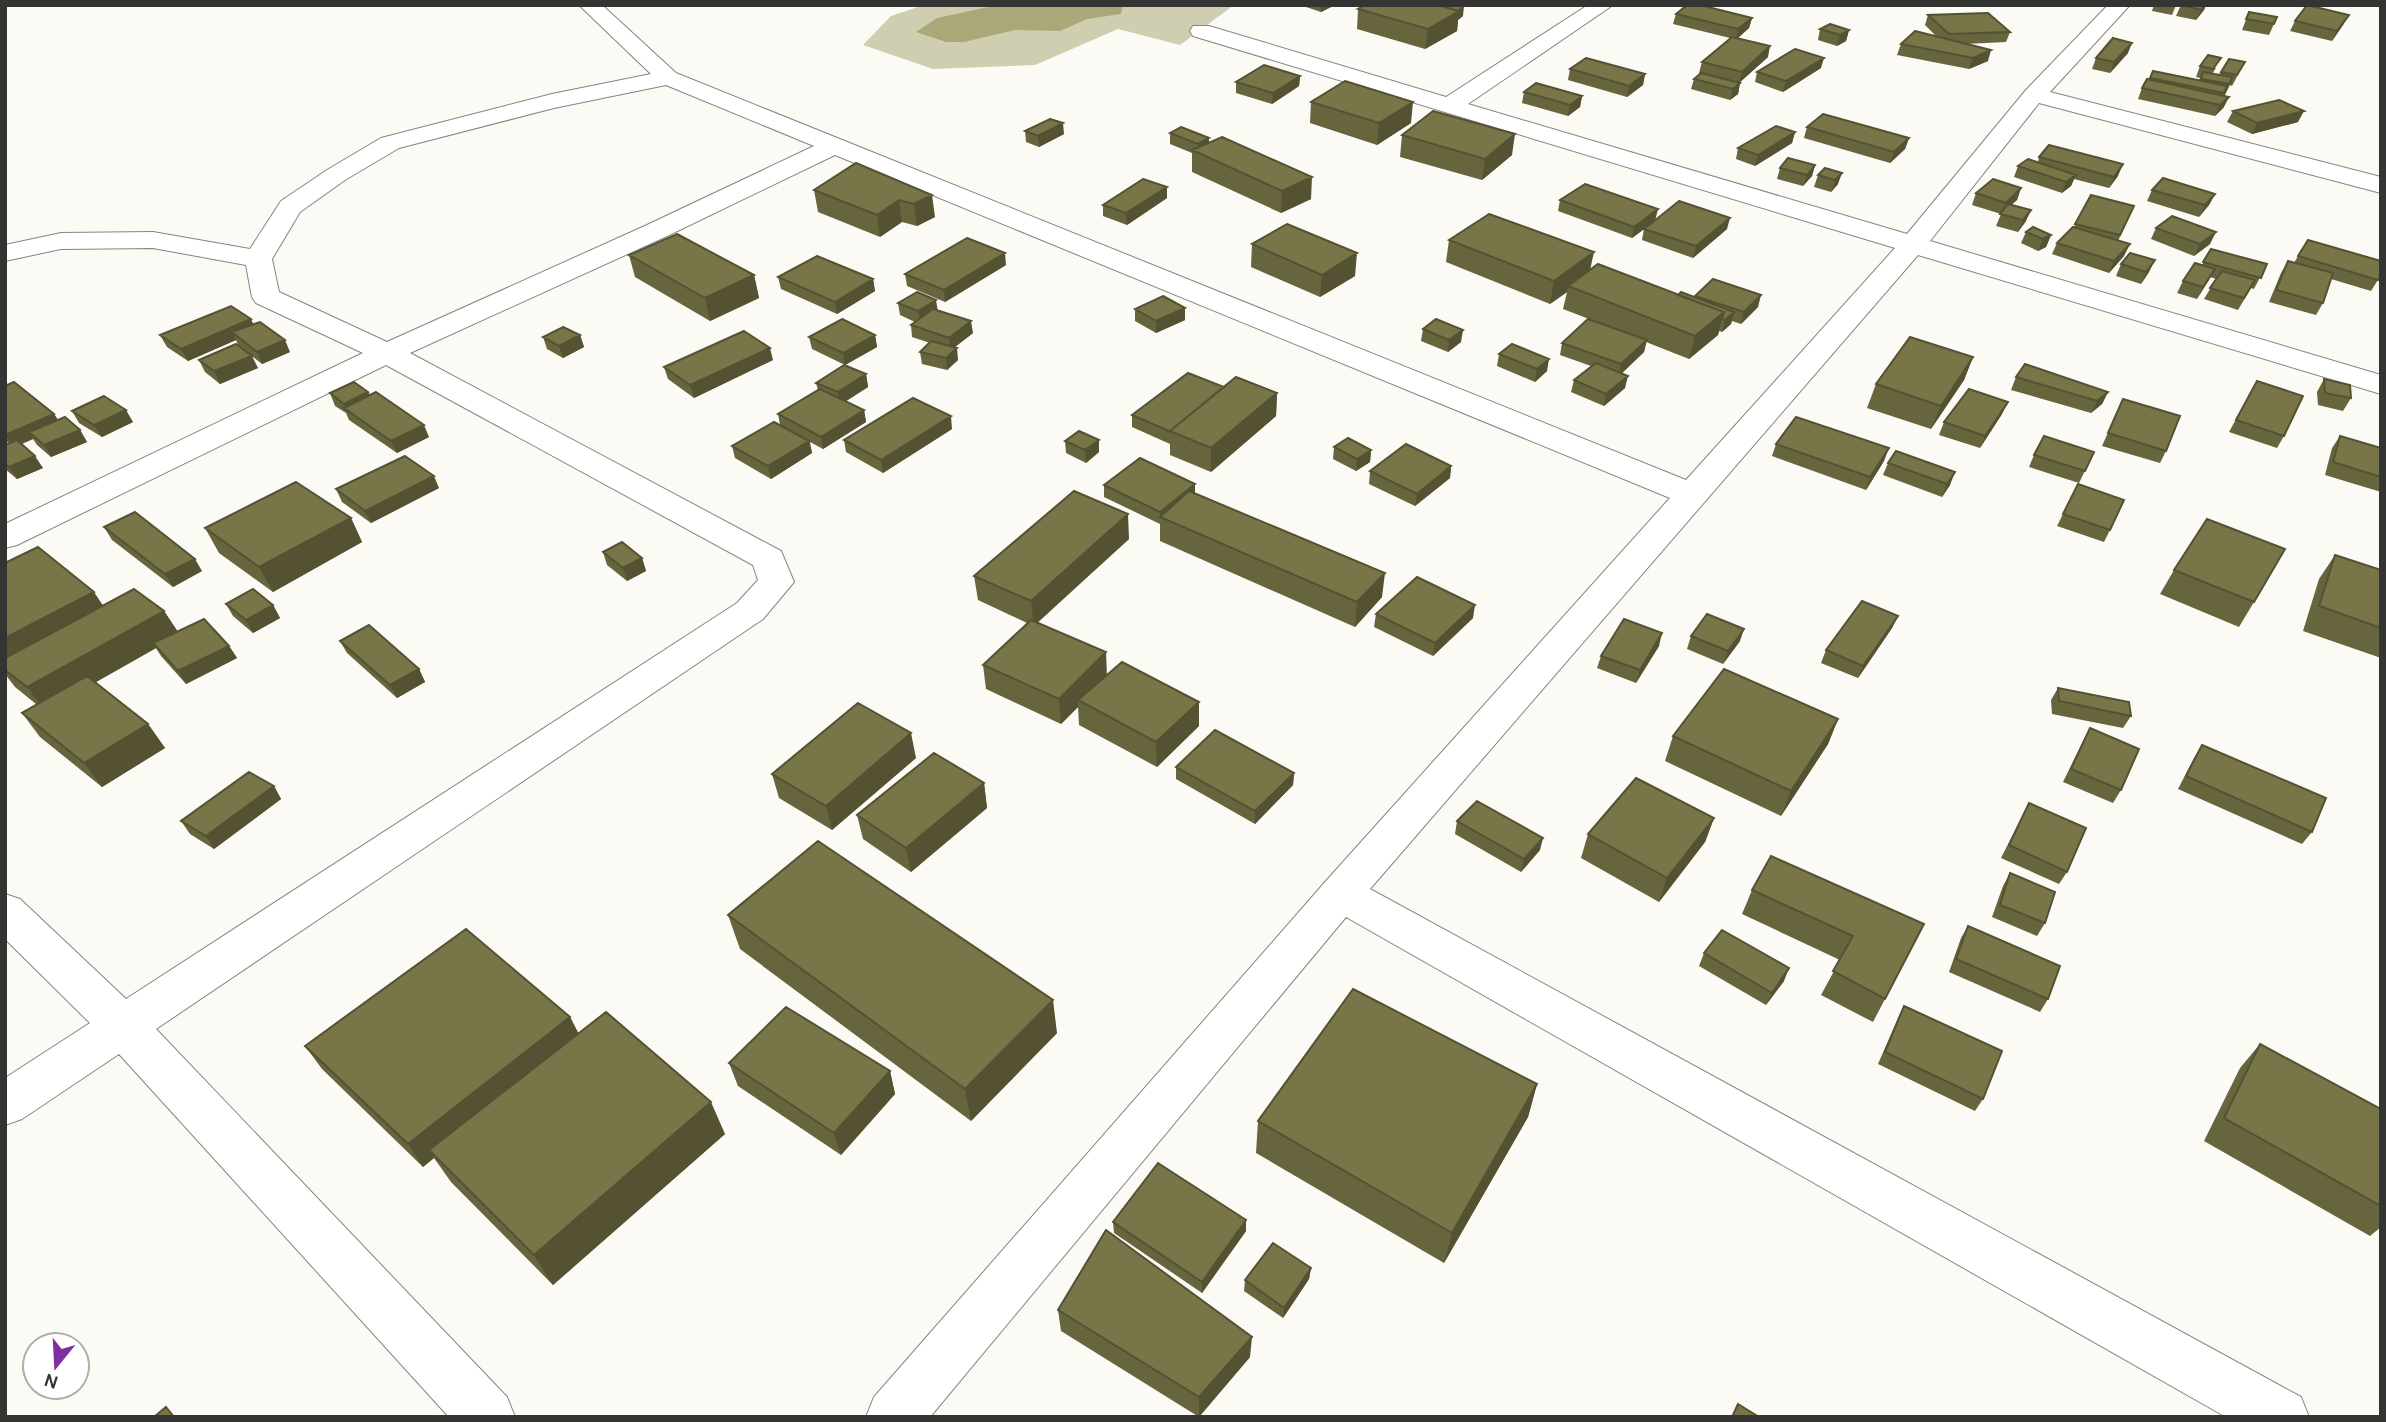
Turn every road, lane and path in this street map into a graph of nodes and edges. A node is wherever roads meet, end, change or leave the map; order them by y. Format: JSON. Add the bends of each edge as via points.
{"nodes":[{"id":1,"x":589,"y":5,"type":"edge"},
{"id":2,"x":1603,"y":5,"type":"edge"},
{"id":3,"x":2120,"y":5,"type":"edge"},
{"id":4,"x":1201,"y":32,"type":"dead end"},
{"id":5,"x":668,"y":78,"type":"junction"},
{"id":6,"x":2034,"y":95,"type":"junction"},
{"id":7,"x":1448,"y":106,"type":"junction"},
{"id":8,"x":833,"y":146,"type":"junction"},
{"id":9,"x":2381,"y":184,"type":"edge"},
{"id":10,"x":1913,"y":244,"type":"junction"},
{"id":11,"x":5,"y":253,"type":"edge"},
{"id":12,"x":258,"y":259,"type":"junction"},
{"id":13,"x":387,"y":353,"type":"junction"},
{"id":14,"x":2381,"y":385,"type":"edge"},
{"id":15,"x":1693,"y":495,"type":"junction"},
{"id":16,"x":5,"y":537,"type":"edge"},
{"id":17,"x":1341,"y":893,"type":"junction"},
{"id":18,"x":5,"y":911,"type":"edge"},
{"id":19,"x":122,"y":1026,"type":"junction"},
{"id":20,"x":5,"y":1104,"type":"edge"},
{"id":21,"x":487,"y":1417,"type":"edge"},
{"id":22,"x":894,"y":1417,"type":"edge"},
{"id":23,"x":2281,"y":1417,"type":"edge"}],
"edges":[{"from":1,"to":5,"type":"street"},
{"from":2,"to":7,"type":"street"},
{"from":3,"to":6,"type":"street"},
{"from":4,"to":7,"type":"street"},
{"from":5,"to":8,"type":"street"},
{"from":5,"to":12,"type":"street","via":[[552,101],[390,143],[290,207]]},
{"from":6,"to":9,"type":"street"},
{"from":6,"to":10,"type":"street"},
{"from":7,"to":10,"type":"street"},
{"from":8,"to":13,"type":"street"},
{"from":8,"to":15,"type":"street"},
{"from":10,"to":14,"type":"street"},
{"from":10,"to":15,"type":"street"},
{"from":11,"to":12,"type":"street","via":[[61,241],[153,240]]},
{"from":12,"to":13,"type":"street","via":[[266,297]]},
{"from":13,"to":16,"type":"street"},
{"from":13,"to":19,"type":"street","via":[[769,559],[776,582],[750,611]]},
{"from":15,"to":17,"type":"street"},
{"from":17,"to":22,"type":"street"},
{"from":17,"to":23,"type":"street"},
{"from":18,"to":19,"type":"street"},
{"from":19,"to":20,"type":"street"},
{"from":19,"to":21,"type":"street"}]}
